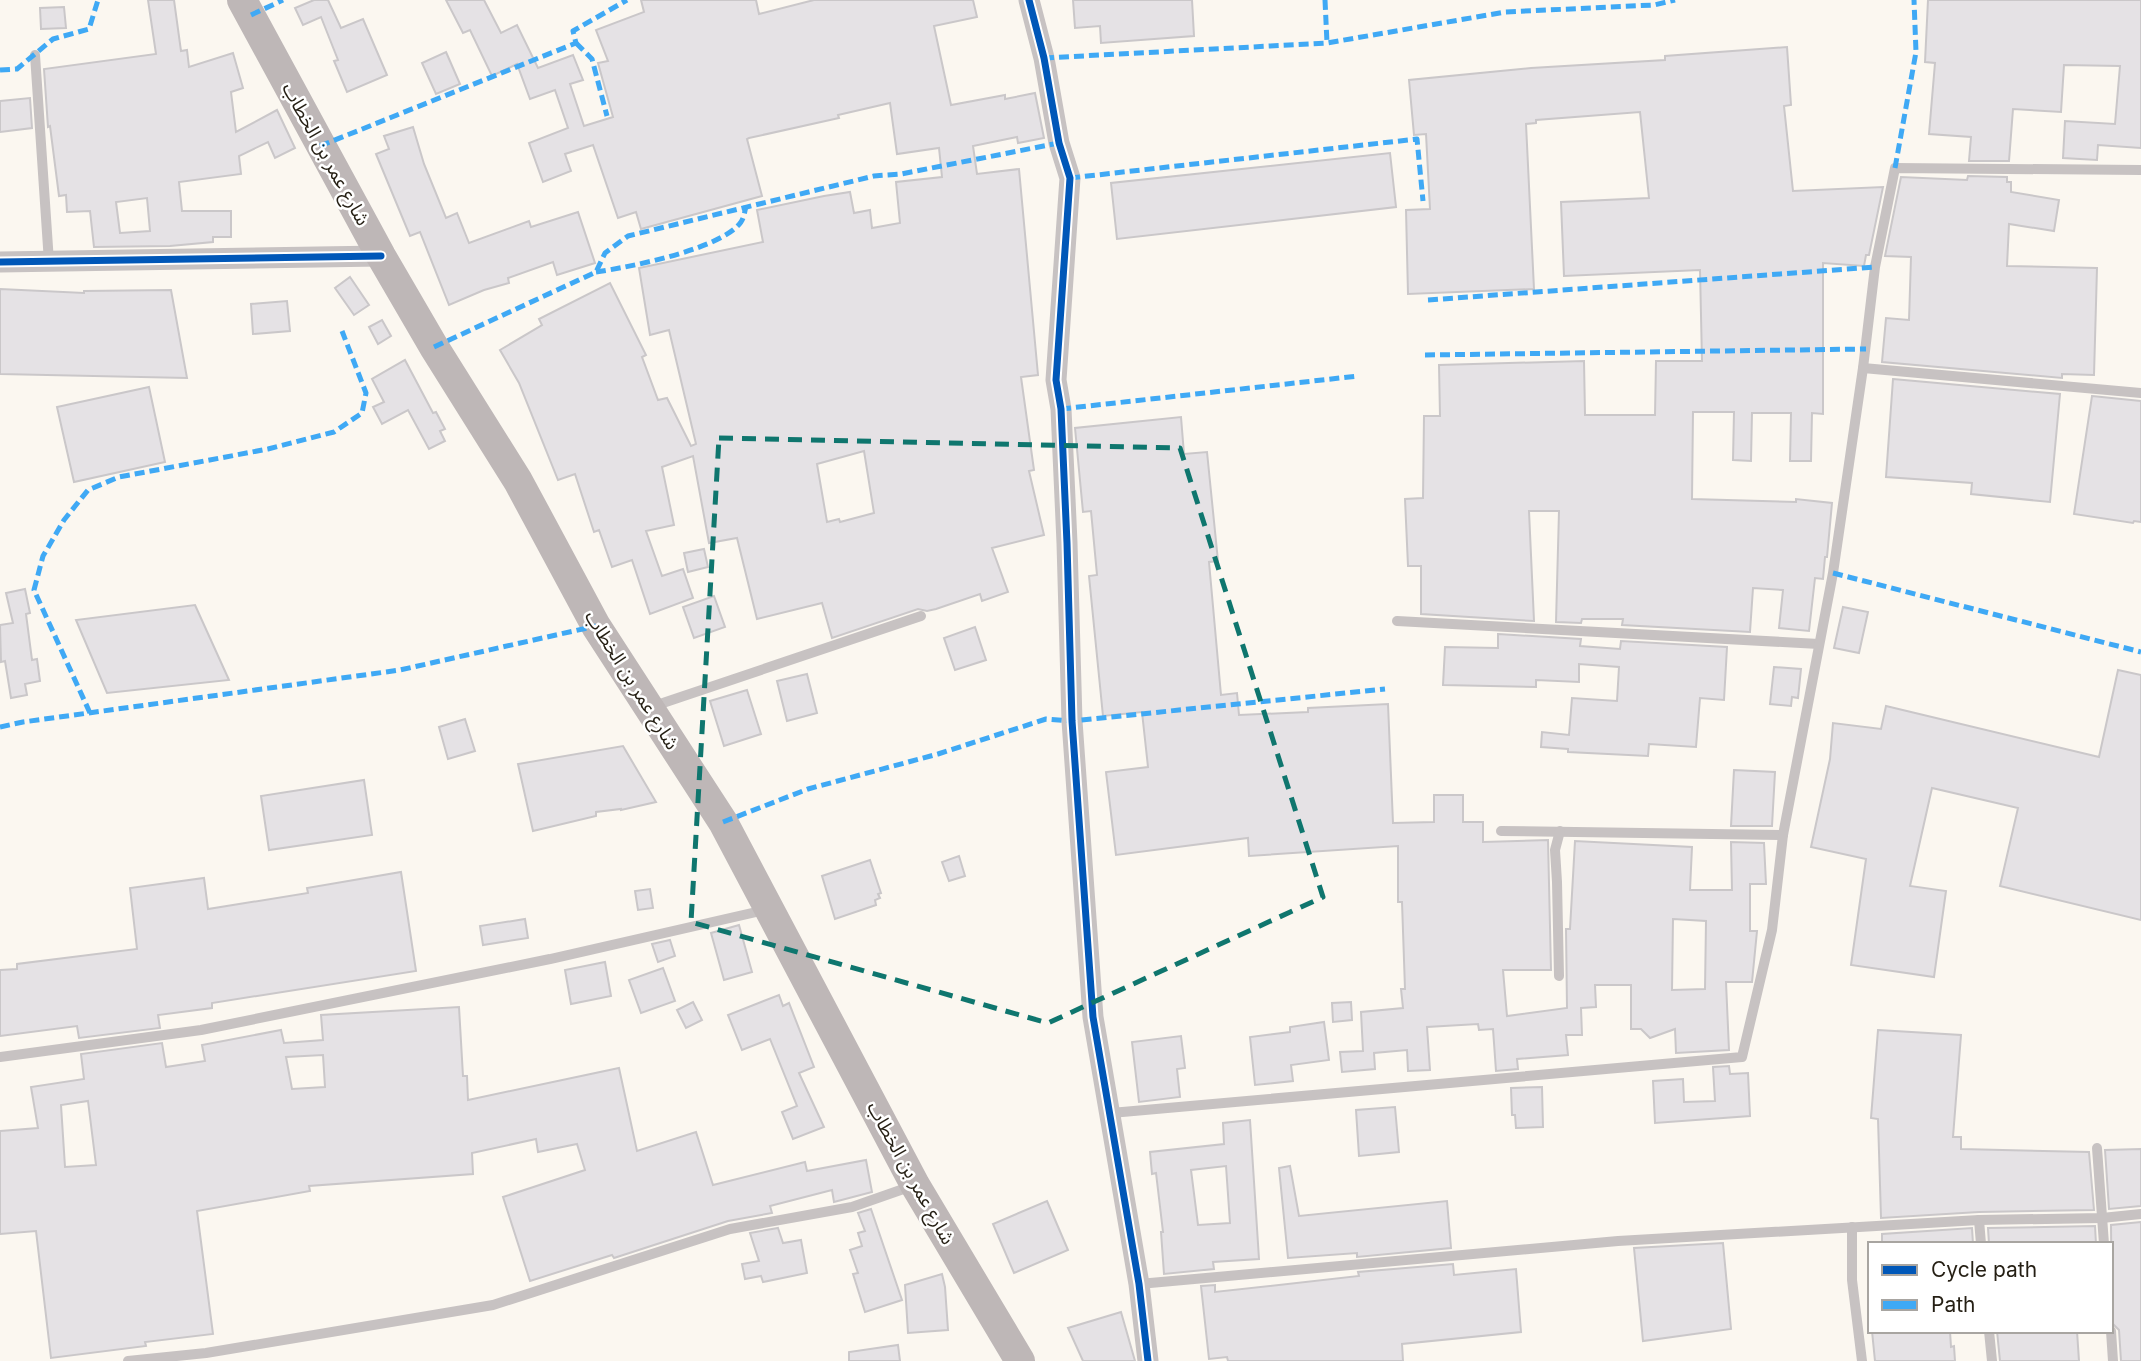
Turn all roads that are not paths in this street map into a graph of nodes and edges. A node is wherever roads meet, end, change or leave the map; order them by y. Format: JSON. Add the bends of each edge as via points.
{"nodes":[{"id":1,"x":242,"y":0,"type":"edge"},
{"id":2,"x":1029,"y":0,"type":"edge"},
{"id":3,"x":35,"y":55,"type":"dead end"},
{"id":4,"x":2141,"y":170,"type":"edge"},
{"id":5,"x":381,"y":256,"type":"junction"},
{"id":6,"x":0,"y":262,"type":"edge"},
{"id":7,"x":49,"y":262,"type":"junction"},
{"id":8,"x":1863,"y":368,"type":"junction"},
{"id":9,"x":2141,"y":393,"type":"edge"},
{"id":10,"x":921,"y":616,"type":"dead end"},
{"id":11,"x":1396,"y":621,"type":"dead end"},
{"id":12,"x":1819,"y":644,"type":"junction"},
{"id":13,"x":649,"y":708,"type":"junction"},
{"id":14,"x":1501,"y":831,"type":"dead end"},
{"id":15,"x":1560,"y":831,"type":"junction"},
{"id":16,"x":1783,"y":835,"type":"junction"},
{"id":17,"x":768,"y":909,"type":"junction"},
{"id":18,"x":1559,"y":976,"type":"dead end"},
{"id":19,"x":0,"y":1057,"type":"edge"},
{"id":20,"x":1111,"y":1113,"type":"junction"},
{"id":21,"x":2097,"y":1148,"type":"dead end"},
{"id":22,"x":915,"y":1185,"type":"junction"},
{"id":23,"x":2141,"y":1214,"type":"edge"},
{"id":24,"x":2102,"y":1218,"type":"junction"},
{"id":25,"x":1979,"y":1220,"type":"junction"},
{"id":26,"x":1852,"y":1227,"type":"junction"},
{"id":27,"x":1981,"y":1242,"type":"edge"},
{"id":28,"x":2104,"y":1242,"type":"edge"},
{"id":29,"x":1139,"y":1284,"type":"junction"},
{"id":30,"x":1989,"y":1333,"type":"edge"},
{"id":31,"x":2111,"y":1333,"type":"edge"},
{"id":32,"x":128,"y":1361,"type":"edge"},
{"id":33,"x":1020,"y":1361,"type":"edge"},
{"id":34,"x":1148,"y":1361,"type":"edge"},
{"id":35,"x":1862,"y":1361,"type":"edge"},
{"id":36,"x":1992,"y":1361,"type":"edge"},
{"id":37,"x":2113,"y":1361,"type":"edge"}],
"edges":[{"from":1,"to":5,"type":"main road","name":"شارع عمر بن الخطاب"},
{"from":2,"to":20,"type":"street","via":[[1070,178],[1056,380],[1068,542],[1072,721],[1092,1003]]},
{"from":3,"to":7,"type":"lane"},
{"from":4,"to":8,"type":"lane","via":[[1895,168],[1875,267]]},
{"from":5,"to":7,"type":"street"},
{"from":5,"to":13,"type":"main road","name":"شارع عمر بن الخطاب","via":[[518,481],[596,626]]},
{"from":6,"to":7,"type":"street"},
{"from":8,"to":9,"type":"lane"},
{"from":8,"to":12,"type":"lane"},
{"from":10,"to":13,"type":"lane"},
{"from":11,"to":12,"type":"lane"},
{"from":12,"to":16,"type":"lane"},
{"from":13,"to":17,"type":"main road","name":"شارع عمر بن الخطاب","via":[[723,822]]},
{"from":14,"to":15,"type":"lane"},
{"from":15,"to":16,"type":"lane"},
{"from":15,"to":18,"type":"lane","via":[[1555,850]]},
{"from":16,"to":20,"type":"lane","via":[[1772,930],[1742,1057]]},
{"from":17,"to":19,"type":"lane","via":[[201,1030]]},
{"from":17,"to":22,"type":"main road","name":"شارع عمر بن الخطاب"},
{"from":20,"to":29,"type":"street"},
{"from":21,"to":24,"type":"lane"},
{"from":22,"to":32,"type":"lane","via":[[852,1206],[730,1228],[494,1305],[206,1353]]},
{"from":22,"to":33,"type":"main road","name":"شارع عمر بن الخطاب"},
{"from":23,"to":24,"type":"lane"},
{"from":24,"to":25,"type":"lane"},
{"from":24,"to":28,"type":"lane"},
{"from":25,"to":26,"type":"lane"},
{"from":25,"to":27,"type":"lane"},
{"from":26,"to":29,"type":"lane","via":[[1618,1241]]},
{"from":26,"to":35,"type":"lane","via":[[1852,1280]]},
{"from":29,"to":34,"type":"street"},
{"from":30,"to":36,"type":"lane"},
{"from":31,"to":37,"type":"lane"}]}
